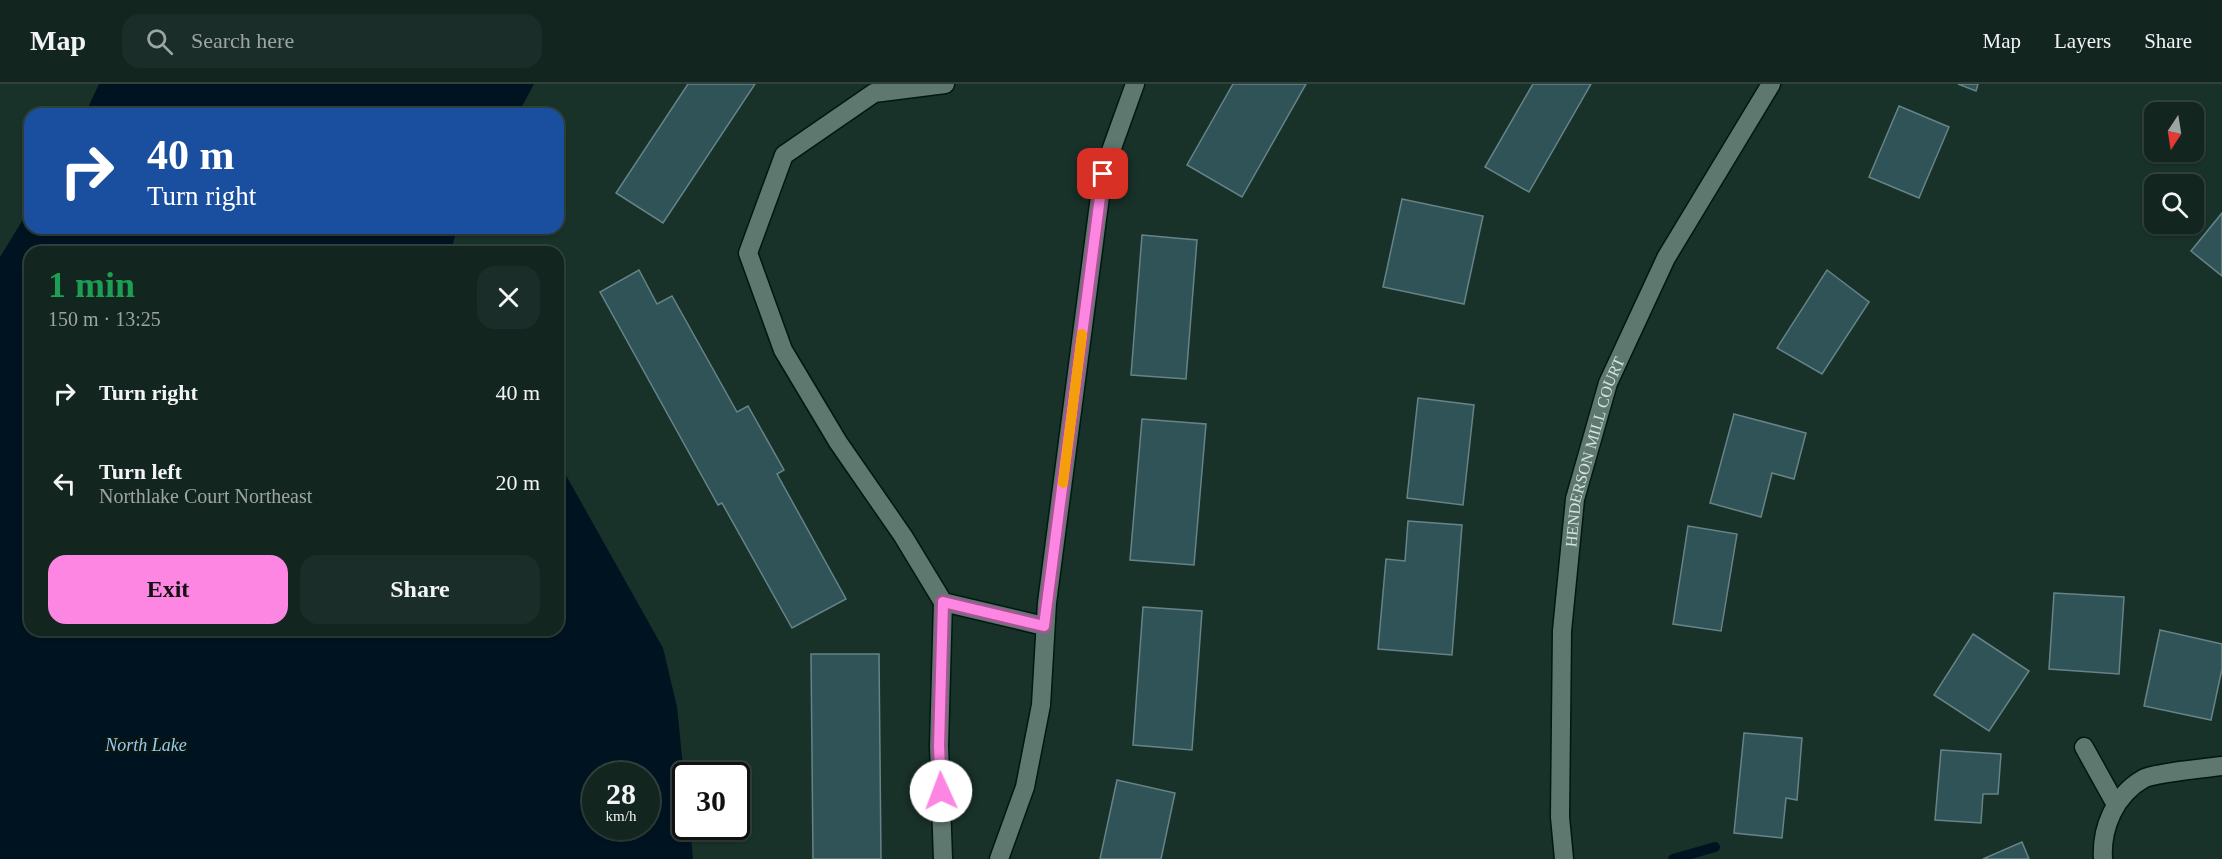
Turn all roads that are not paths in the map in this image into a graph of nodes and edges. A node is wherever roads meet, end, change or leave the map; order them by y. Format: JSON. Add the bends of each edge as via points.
{"nodes":[{"id":1,"x":945,"y":84,"type":"edge"},
{"id":2,"x":1135,"y":84,"type":"edge"},
{"id":3,"x":1771,"y":84,"type":"edge"},
{"id":4,"x":943,"y":602,"type":"junction"},
{"id":5,"x":1044,"y":626,"type":"junction"},
{"id":6,"x":2084,"y":747,"type":"dead end"},
{"id":7,"x":2222,"y":766,"type":"edge"},
{"id":8,"x":2115,"y":803,"type":"junction"},
{"id":9,"x":943,"y":859,"type":"edge"},
{"id":10,"x":999,"y":859,"type":"edge"},
{"id":11,"x":1564,"y":859,"type":"edge"},
{"id":12,"x":2103,"y":859,"type":"edge"}],
"edges":[{"from":1,"to":4,"type":"street","via":[[874,93],[784,155],[748,253],[783,350]]},
{"from":2,"to":5,"type":"street","via":[[1103,174]]},
{"from":3,"to":11,"type":"street","name":"HENDERSON MILL COURT","via":[[1666,258],[1608,383],[1575,499],[1562,631],[1560,817]]},
{"from":4,"to":5,"type":"street"},
{"from":4,"to":9,"type":"street","via":[[939,746]]},
{"from":5,"to":10,"type":"street","via":[[1041,705],[1025,787]]},
{"from":6,"to":8,"type":"street"},
{"from":7,"to":8,"type":"street","via":[[2144,778]]},
{"from":8,"to":12,"type":"street","via":[[2102,842]]}]}
